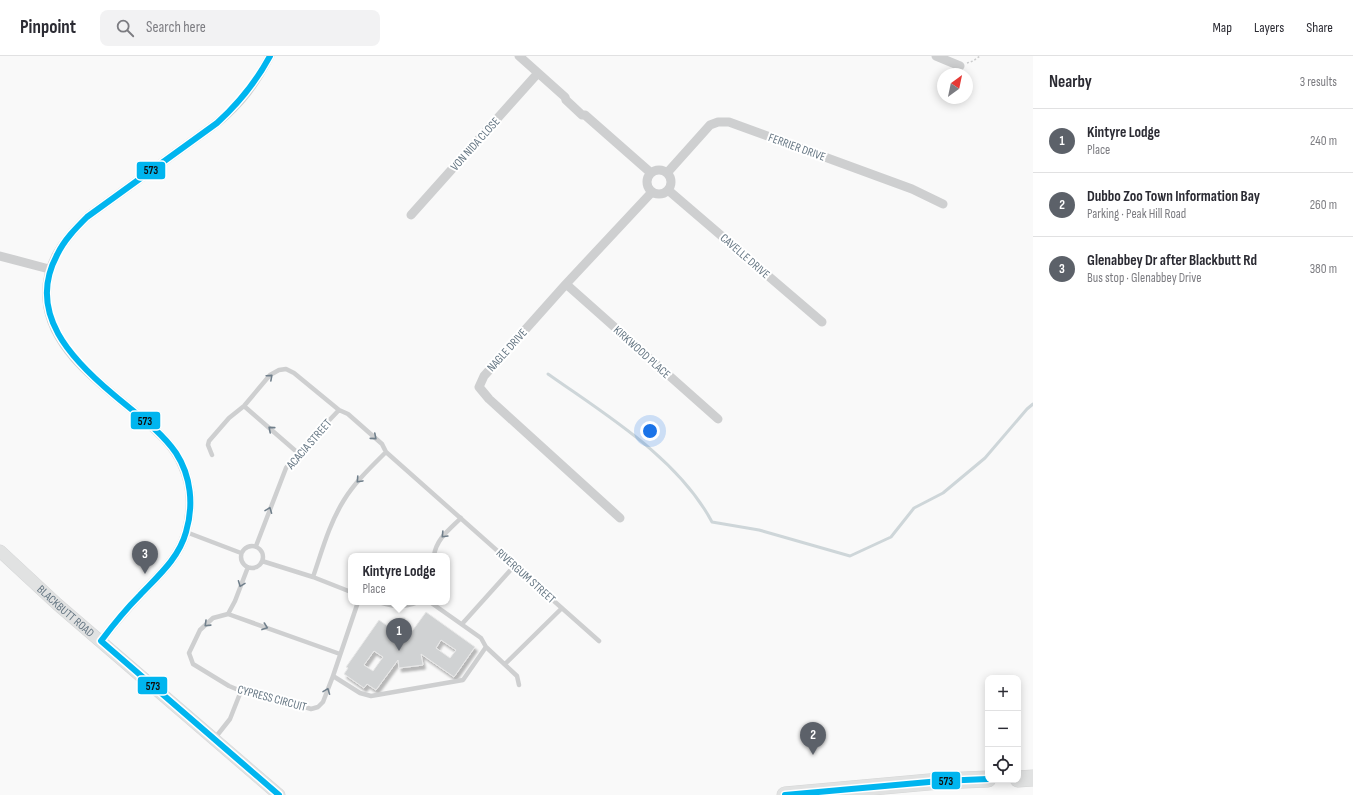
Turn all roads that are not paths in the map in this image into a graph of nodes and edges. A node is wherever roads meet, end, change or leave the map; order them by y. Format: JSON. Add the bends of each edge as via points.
{"nodes":[{"id":1,"x":270,"y":56,"type":"edge"},
{"id":2,"x":520,"y":56,"type":"edge"},
{"id":3,"x":936,"y":56,"type":"edge"},
{"id":4,"x":960,"y":66,"type":"road end"},
{"id":5,"x":538,"y":73,"type":"junction"},
{"id":6,"x":667,"y":173,"type":"junction"},
{"id":7,"x":651,"y":174,"type":"junction"},
{"id":8,"x":668,"y":190,"type":"junction"},
{"id":9,"x":652,"y":192,"type":"junction"},
{"id":10,"x":943,"y":204,"type":"dead end"},
{"id":11,"x":411,"y":215,"type":"dead end"},
{"id":12,"x":0,"y":256,"type":"edge"},
{"id":13,"x":50,"y":269,"type":"junction"},
{"id":14,"x":566,"y":284,"type":"junction"},
{"id":15,"x":822,"y":322,"type":"dead end"},
{"id":16,"x":244,"y":406,"type":"junction"},
{"id":17,"x":339,"y":410,"type":"junction"},
{"id":18,"x":718,"y":420,"type":"dead end"},
{"id":19,"x":386,"y":452,"type":"junction"},
{"id":20,"x":298,"y":453,"type":"junction"},
{"id":21,"x":212,"y":455,"type":"dead end"},
{"id":22,"x":461,"y":518,"type":"junction"},
{"id":23,"x":620,"y":518,"type":"dead end"},
{"id":24,"x":186,"y":532,"type":"junction"},
{"id":25,"x":256,"y":546,"type":"junction"},
{"id":26,"x":0,"y":551,"type":"edge"},
{"id":27,"x":241,"y":553,"type":"junction"},
{"id":28,"x":434,"y":553,"type":"edge"},
{"id":29,"x":262,"y":561,"type":"junction"},
{"id":30,"x":515,"y":565,"type":"junction"},
{"id":31,"x":248,"y":567,"type":"junction"},
{"id":32,"x":313,"y":577,"type":"junction"},
{"id":33,"x":348,"y":591,"type":"edge"},
{"id":34,"x":357,"y":605,"type":"edge"},
{"id":35,"x":391,"y":605,"type":"edge"},
{"id":36,"x":410,"y":605,"type":"edge"},
{"id":37,"x":434,"y":605,"type":"edge"},
{"id":38,"x":562,"y":608,"type":"junction"},
{"id":39,"x":228,"y":614,"type":"junction"},
{"id":40,"x":462,"y":624,"type":"junction"},
{"id":41,"x":101,"y":641,"type":"junction"},
{"id":42,"x":599,"y":641,"type":"dead end"},
{"id":43,"x":486,"y":647,"type":"junction"},
{"id":44,"x":340,"y":654,"type":"junction"},
{"id":45,"x":505,"y":664,"type":"junction"},
{"id":46,"x":333,"y":676,"type":"junction"},
{"id":47,"x":519,"y":686,"type":"dead end"},
{"id":48,"x":241,"y":691,"type":"junction"},
{"id":49,"x":214,"y":739,"type":"junction"},
{"id":50,"x":1033,"y":778,"type":"edge"},
{"id":51,"x":1021,"y":779,"type":"edge"},
{"id":52,"x":985,"y":780,"type":"edge"},
{"id":53,"x":279,"y":795,"type":"edge"},
{"id":54,"x":785,"y":795,"type":"edge"}],
"edges":[{"from":1,"to":13,"type":"street","via":[[245,97],[233,110],[87,217],[59,249]]},
{"from":2,"to":5,"type":"street"},
{"from":3,"to":4,"type":"street"},
{"from":5,"to":7,"type":"street"},
{"from":5,"to":11,"type":"street","name":"VON NIDA CLOSE"},
{"from":6,"to":7,"type":"street","via":[[661,170]]},
{"from":6,"to":8,"type":"street","via":[[670,179]]},
{"from":6,"to":10,"type":"street","name":"FERRIER DRIVE","via":[[710,125],[729,122],[912,189]]},
{"from":7,"to":9,"type":"street","via":[[647,183]]},
{"from":8,"to":9,"type":"street","via":[[659,194]]},
{"from":8,"to":15,"type":"street","name":"CAVELLE DRIVE"},
{"from":9,"to":14,"type":"street","name":"NAGLE DRIVE"},
{"from":12,"to":13,"type":"street"},
{"from":13,"to":24,"type":"street","via":[[46,290],[48,311],[56,333],[90,374],[157,431],[182,464],[190,488],[190,512]]},
{"from":14,"to":18,"type":"street","name":"KIRKWOOD PLACE"},
{"from":14,"to":23,"type":"street","name":"NAGLE DRIVE","via":[[484,376],[479,387]]},
{"from":16,"to":17,"type":"lane","name":"RIVERGUM STREET","one_way":true,"via":[[270,375],[286,369]]},
{"from":20,"to":16,"type":"lane","one_way":true},
{"from":16,"to":21,"type":"lane","via":[[229,418],[209,441],[208,446]]},
{"from":17,"to":19,"type":"lane","name":"RIVERGUM STREET","one_way":true,"via":[[348,414],[382,444]]},
{"from":17,"to":20,"type":"lane","name":"ACACIA STREET"},
{"from":19,"to":22,"type":"lane","name":"RIVERGUM STREET"},
{"from":19,"to":32,"type":"lane","one_way":true,"via":[[344,500],[332,523]]},
{"from":25,"to":20,"type":"lane","name":"ACACIA STREET","one_way":true,"via":[[286,468]]},
{"from":22,"to":28,"type":"lane","one_way":true,"via":[[438,541]]},
{"from":22,"to":30,"type":"lane","name":"RIVERGUM STREET"},
{"from":24,"to":27,"type":"lane"},
{"from":24,"to":41,"type":"street","via":[[171,561]]},
{"from":25,"to":27,"type":"lane","via":[[252,545]]},
{"from":25,"to":29,"type":"lane","via":[[262,550]]},
{"from":26,"to":41,"type":"street","name":"BLACKBUTT ROAD"},
{"from":27,"to":31,"type":"lane","via":[[242,563]]},
{"from":29,"to":31,"type":"lane","via":[[258,566]]},
{"from":29,"to":32,"type":"lane"},
{"from":30,"to":38,"type":"lane","name":"RIVERGUM STREET"},
{"from":30,"to":40,"type":"lane"},
{"from":31,"to":39,"type":"lane","one_way":true},
{"from":32,"to":33,"type":"lane"},
{"from":34,"to":44,"type":"lane","name":"CYPRESS CIRCUIT"},
{"from":35,"to":36,"type":"lane"},
{"from":37,"to":40,"type":"lane"},
{"from":38,"to":42,"type":"lane","name":"RIVERGUM STREET"},
{"from":38,"to":45,"type":"lane"},
{"from":39,"to":44,"type":"lane","one_way":true},
{"from":39,"to":48,"type":"lane","name":"CYPRESS CIRCUIT","one_way":true,"via":[[213,618],[200,630],[189,653],[193,664]]},
{"from":40,"to":43,"type":"lane","via":[[481,638]]},
{"from":41,"to":49,"type":"street","name":"BLACKBUTT ROAD"},
{"from":43,"to":45,"type":"lane"},
{"from":43,"to":46,"type":"lane","via":[[463,680],[371,696],[360,693]]},
{"from":44,"to":46,"type":"lane","name":"CYPRESS CIRCUIT"},
{"from":45,"to":47,"type":"lane","via":[[517,676]]},
{"from":48,"to":46,"type":"lane","name":"CYPRESS CIRCUIT","one_way":true,"via":[[254,691],[311,708],[318,707]]},
{"from":48,"to":49,"type":"lane","via":[[230,719]]},
{"from":49,"to":53,"type":"street","name":"BLACKBUTT ROAD"},
{"from":50,"to":51,"type":"highway"},
{"from":52,"to":54,"type":"highway","via":[[940,781]]}]}
